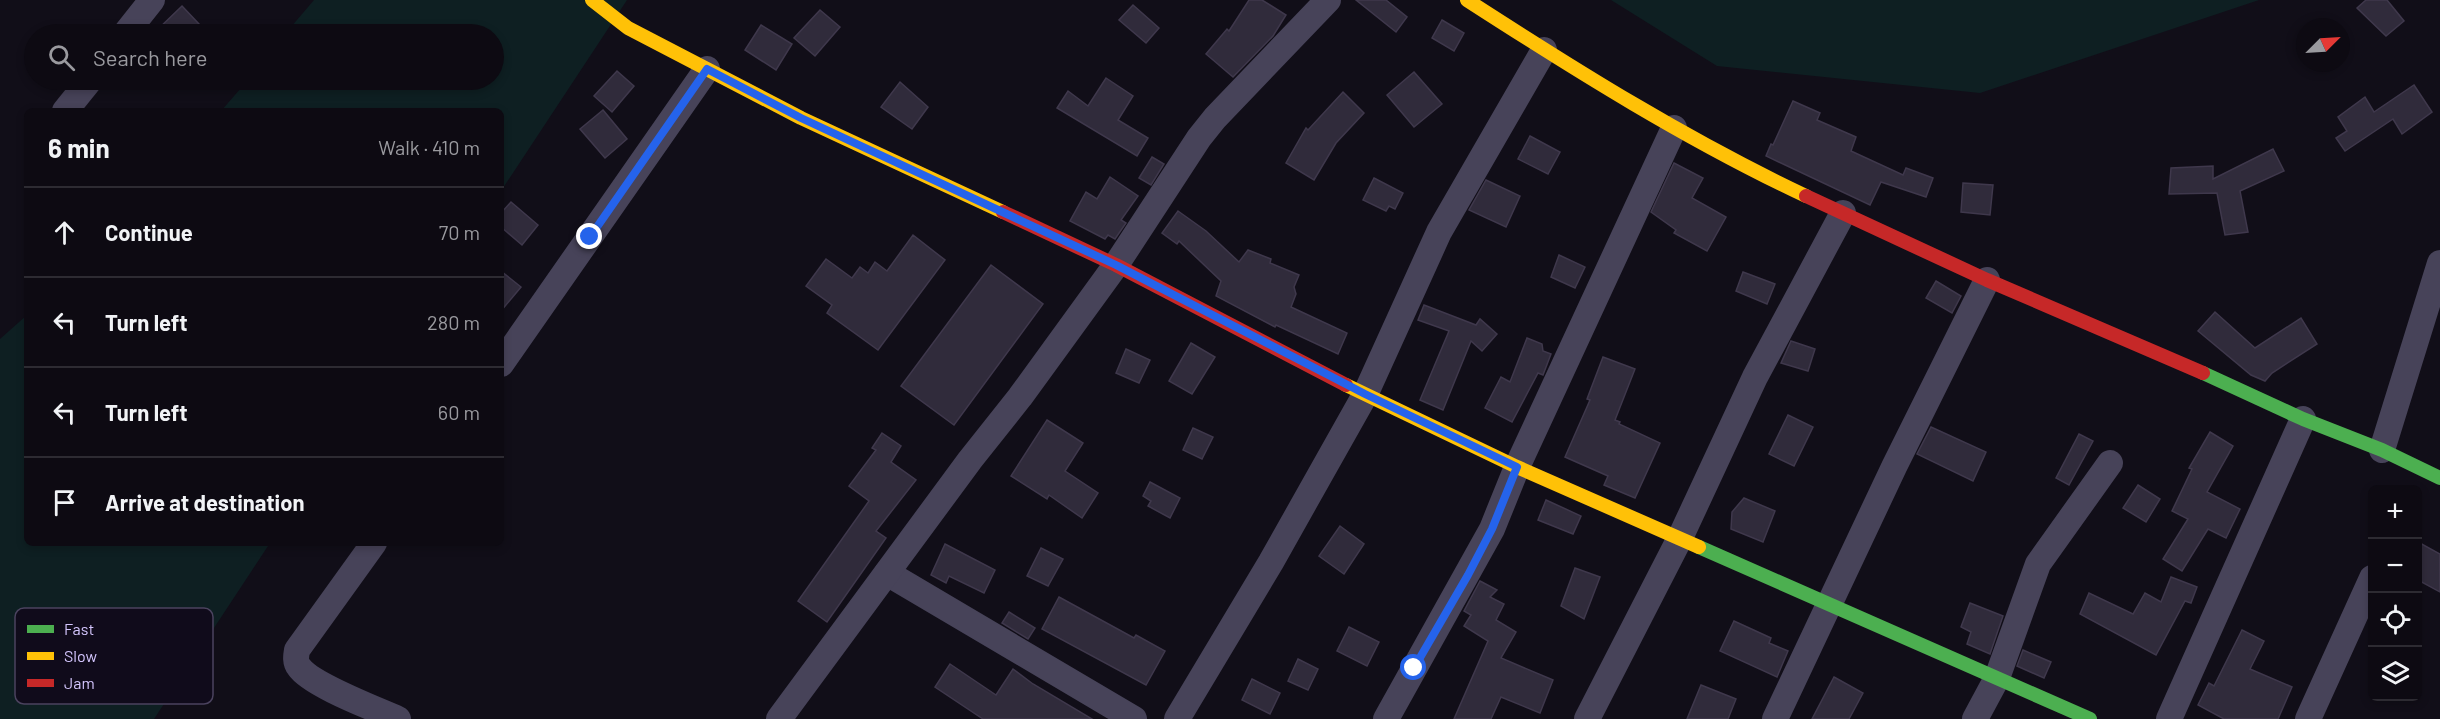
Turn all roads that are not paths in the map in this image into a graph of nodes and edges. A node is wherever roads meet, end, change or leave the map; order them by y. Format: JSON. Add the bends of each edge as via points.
{"nodes":[{"id":1,"x":152,"y":0,"type":"edge"},
{"id":2,"x":592,"y":0,"type":"edge"},
{"id":3,"x":1329,"y":0,"type":"edge"},
{"id":4,"x":1467,"y":0,"type":"edge"},
{"id":5,"x":133,"y":24,"type":"edge"},
{"id":6,"x":1544,"y":50,"type":"junction"},
{"id":7,"x":707,"y":69,"type":"junction"},
{"id":8,"x":82,"y":90,"type":"edge"},
{"id":9,"x":67,"y":108,"type":"edge"},
{"id":10,"x":1674,"y":128,"type":"junction"},
{"id":11,"x":1843,"y":213,"type":"junction"},
{"id":12,"x":2440,"y":263,"type":"edge"},
{"id":13,"x":1116,"y":265,"type":"junction"},
{"id":14,"x":1987,"y":280,"type":"junction"},
{"id":15,"x":504,"y":360,"type":"edge"},
{"id":16,"x":1365,"y":394,"type":"junction"},
{"id":17,"x":2303,"y":418,"type":"junction"},
{"id":18,"x":2382,"y":450,"type":"junction"},
{"id":19,"x":2110,"y":463,"type":"dead end"},
{"id":20,"x":1517,"y":467,"type":"junction"},
{"id":21,"x":2425,"y":479,"type":"edge"},
{"id":22,"x":1680,"y":538,"type":"junction"},
{"id":23,"x":372,"y":546,"type":"edge"},
{"id":24,"x":887,"y":573,"type":"junction"},
{"id":25,"x":2368,"y":589,"type":"edge"},
{"id":26,"x":1830,"y":606,"type":"junction"},
{"id":27,"x":1997,"y":678,"type":"junction"},
{"id":28,"x":398,"y":719,"type":"edge"},
{"id":29,"x":779,"y":719,"type":"edge"},
{"id":30,"x":1134,"y":719,"type":"edge"},
{"id":31,"x":1177,"y":719,"type":"edge"},
{"id":32,"x":1386,"y":719,"type":"edge"},
{"id":33,"x":1587,"y":719,"type":"edge"},
{"id":34,"x":1775,"y":719,"type":"edge"},
{"id":35,"x":1975,"y":719,"type":"edge"},
{"id":36,"x":2090,"y":719,"type":"edge"},
{"id":37,"x":2169,"y":719,"type":"edge"},
{"id":38,"x":2308,"y":719,"type":"edge"}],
"edges":[{"from":1,"to":5,"type":"street"},
{"from":2,"to":7,"type":"street","via":[[628,28]]},
{"from":3,"to":13,"type":"street","via":[[1215,118]]},
{"from":4,"to":6,"type":"street"},
{"from":6,"to":10,"type":"street"},
{"from":6,"to":16,"type":"street","via":[[1439,232]]},
{"from":7,"to":13,"type":"street","via":[[811,123]]},
{"from":7,"to":15,"type":"street"},
{"from":8,"to":9,"type":"street"},
{"from":10,"to":11,"type":"street"},
{"from":10,"to":20,"type":"street"},
{"from":11,"to":14,"type":"street"},
{"from":11,"to":22,"type":"street","via":[[1755,377]]},
{"from":12,"to":18,"type":"street"},
{"from":13,"to":16,"type":"street"},
{"from":13,"to":24,"type":"street"},
{"from":14,"to":17,"type":"street"},
{"from":14,"to":26,"type":"street"},
{"from":16,"to":20,"type":"street"},
{"from":16,"to":31,"type":"street"},
{"from":17,"to":18,"type":"street"},
{"from":17,"to":37,"type":"street"},
{"from":18,"to":21,"type":"street"},
{"from":19,"to":27,"type":"street","via":[[2038,564]]},
{"from":20,"to":22,"type":"street"},
{"from":20,"to":32,"type":"street","via":[[1483,548]]},
{"from":22,"to":26,"type":"street"},
{"from":22,"to":33,"type":"street"},
{"from":23,"to":28,"type":"street","via":[[297,650],[296,657],[298,666],[316,681]]},
{"from":24,"to":29,"type":"street"},
{"from":24,"to":30,"type":"street"},
{"from":25,"to":38,"type":"street"},
{"from":26,"to":27,"type":"street"},
{"from":26,"to":34,"type":"street"},
{"from":27,"to":35,"type":"street"},
{"from":27,"to":36,"type":"street"}]}
